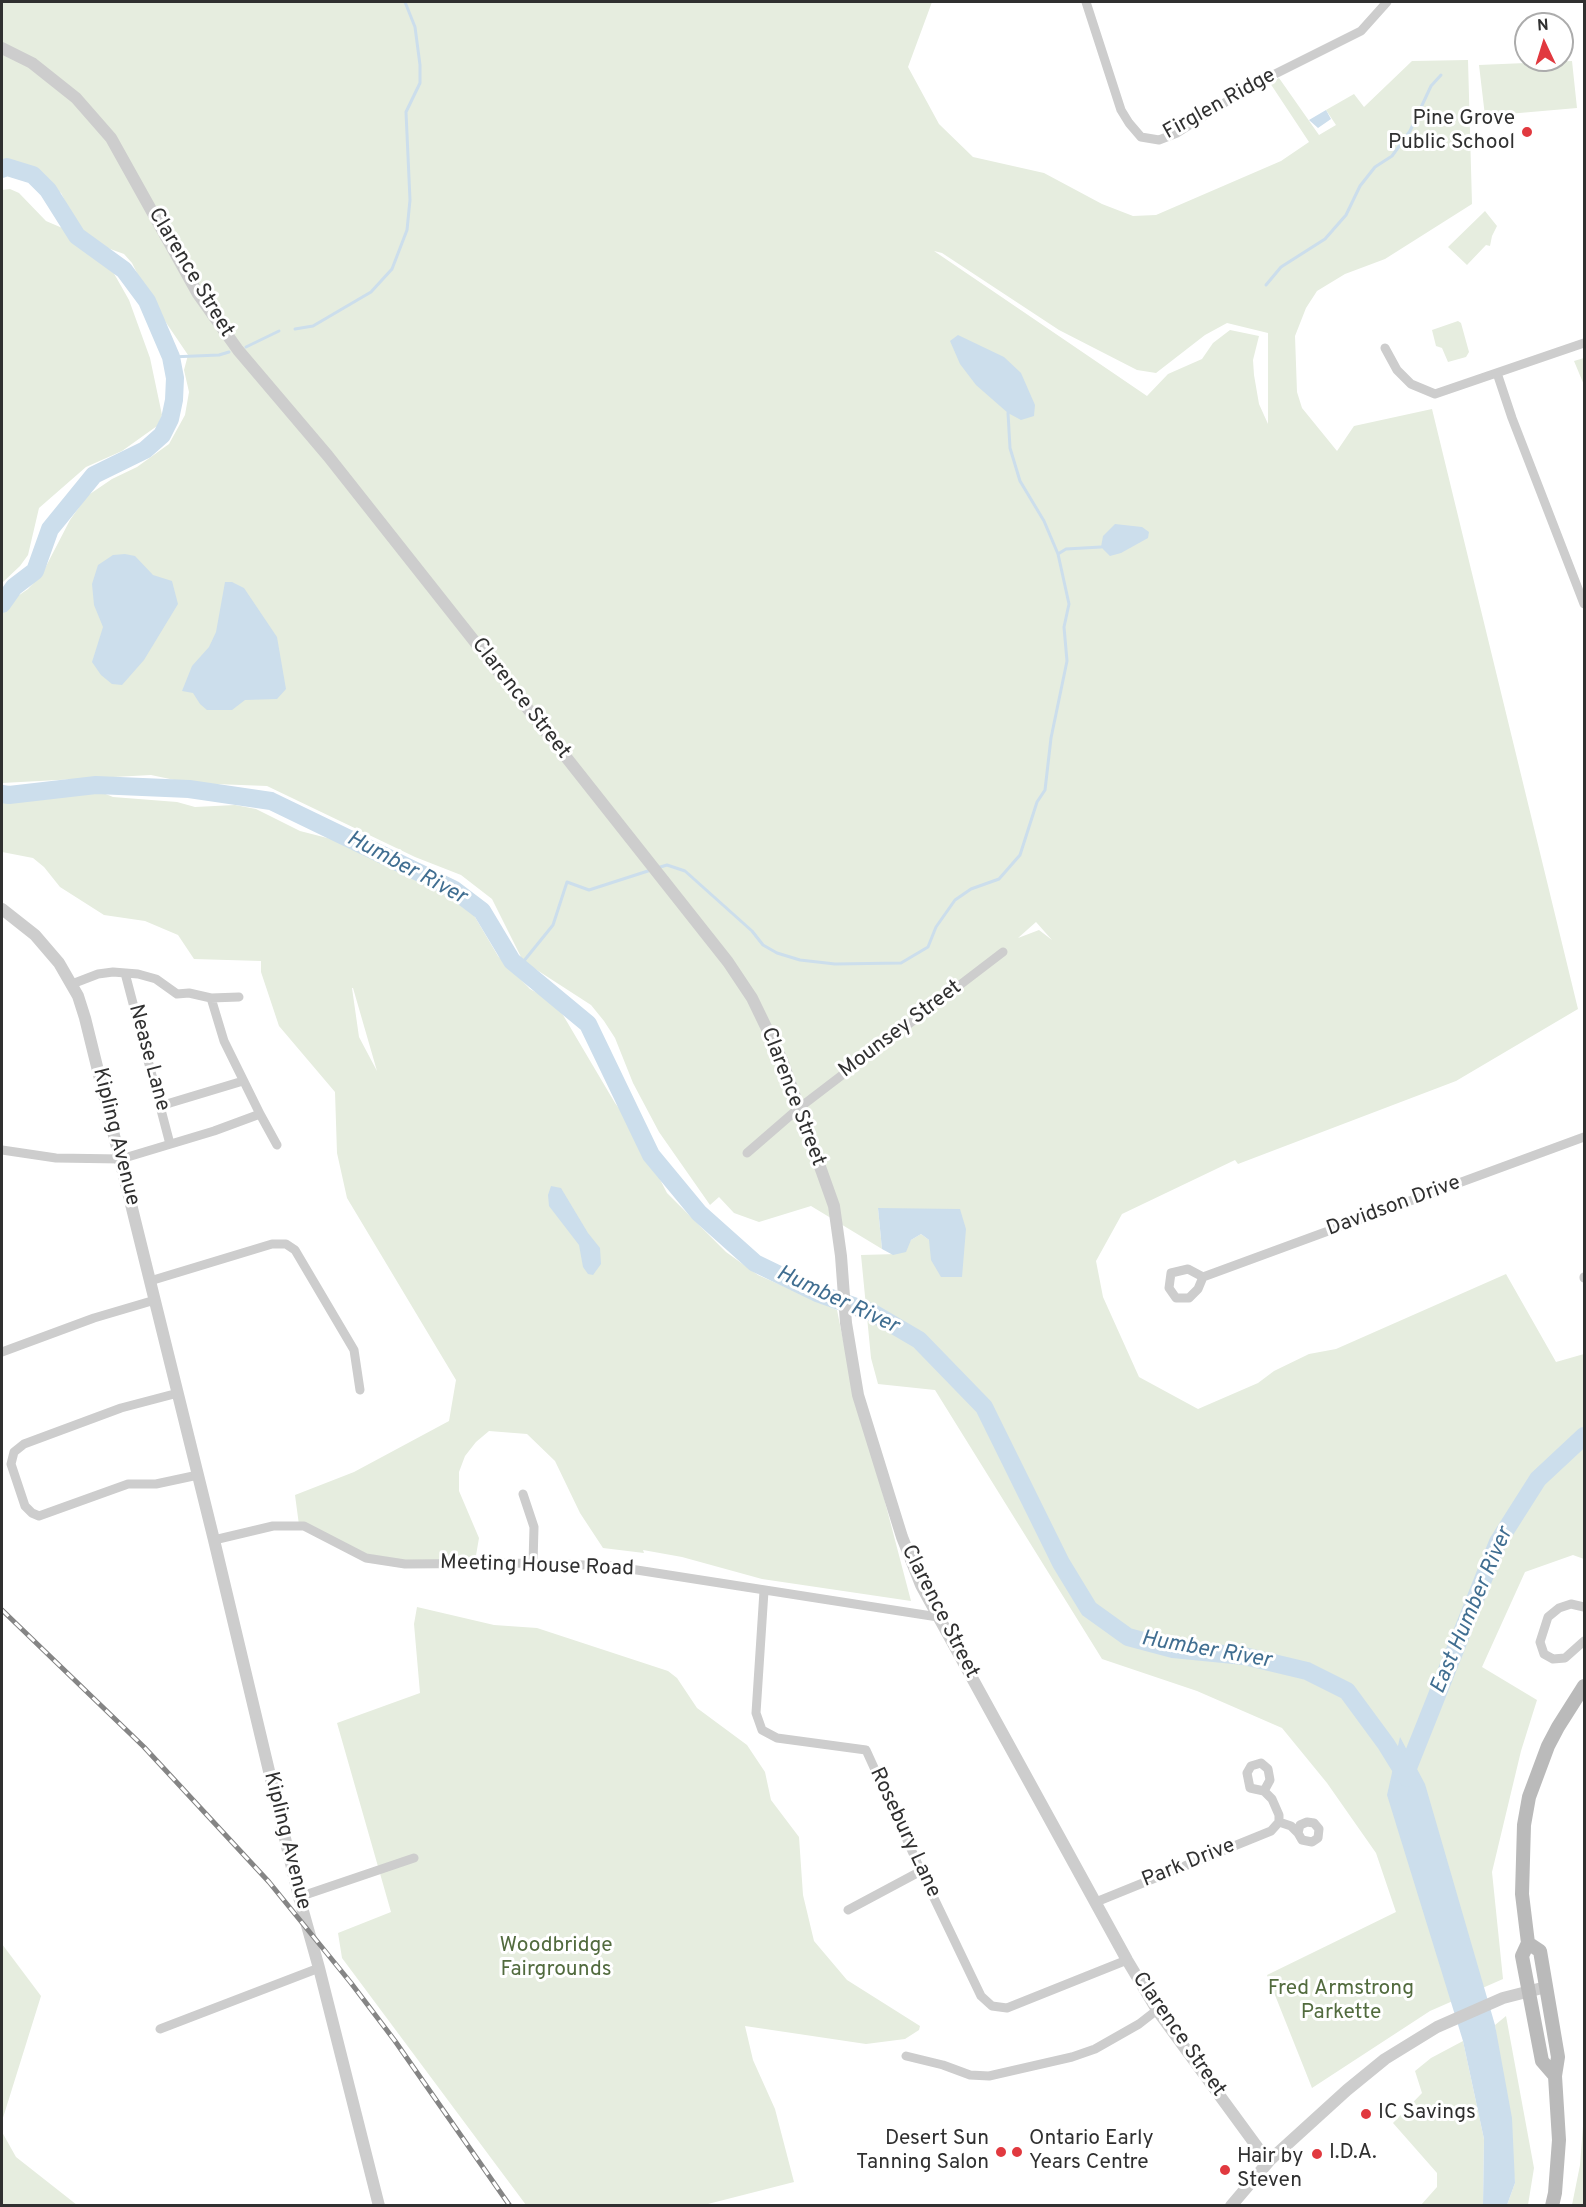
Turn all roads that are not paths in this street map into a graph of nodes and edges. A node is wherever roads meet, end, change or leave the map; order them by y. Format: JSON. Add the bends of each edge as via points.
{"nodes":[{"id":1,"x":1086,"y":2,"type":"edge"},
{"id":2,"x":1387,"y":2,"type":"edge"},
{"id":3,"x":2,"y":48,"type":"edge"},
{"id":4,"x":1584,"y":343,"type":"edge"},
{"id":5,"x":1385,"y":348,"type":"dead end"},
{"id":6,"x":1497,"y":373,"type":"junction"},
{"id":7,"x":1584,"y":604,"type":"edge"},
{"id":8,"x":2,"y":909,"type":"edge"},
{"id":9,"x":1004,"y":952,"type":"dead end"},
{"id":10,"x":125,"y":973,"type":"junction"},
{"id":11,"x":72,"y":984,"type":"junction"},
{"id":12,"x":239,"y":997,"type":"dead end"},
{"id":13,"x":211,"y":998,"type":"junction"},
{"id":14,"x":243,"y":1081,"type":"junction"},
{"id":15,"x":160,"y":1106,"type":"junction"},
{"id":16,"x":799,"y":1108,"type":"junction"},
{"id":17,"x":260,"y":1114,"type":"junction"},
{"id":18,"x":1584,"y":1137,"type":"edge"},
{"id":19,"x":170,"y":1144,"type":"junction"},
{"id":20,"x":277,"y":1144,"type":"dead end"},
{"id":21,"x":2,"y":1150,"type":"edge"},
{"id":22,"x":747,"y":1153,"type":"dead end"},
{"id":23,"x":122,"y":1159,"type":"junction"},
{"id":24,"x":1203,"y":1277,"type":"dead end"},
{"id":25,"x":150,"y":1281,"type":"junction"},
{"id":26,"x":155,"y":1300,"type":"junction"},
{"id":27,"x":2,"y":1352,"type":"edge"},
{"id":28,"x":360,"y":1390,"type":"dead end"},
{"id":29,"x":178,"y":1393,"type":"junction"},
{"id":30,"x":198,"y":1475,"type":"junction"},
{"id":31,"x":523,"y":1494,"type":"dead end"},
{"id":32,"x":214,"y":1540,"type":"junction"},
{"id":33,"x":533,"y":1563,"type":"junction"},
{"id":34,"x":765,"y":1591,"type":"junction"},
{"id":35,"x":1584,"y":1607,"type":"edge"},
{"id":36,"x":938,"y":1617,"type":"junction"},
{"id":37,"x":1584,"y":1641,"type":"edge"},
{"id":38,"x":1584,"y":1686,"type":"edge"},
{"id":39,"x":1264,"y":1791,"type":"dead end"},
{"id":40,"x":1279,"y":1822,"type":"junction"},
{"id":41,"x":1298,"y":1833,"type":"dead end"},
{"id":42,"x":414,"y":1858,"type":"dead end"},
{"id":43,"x":921,"y":1871,"type":"junction"},
{"id":44,"x":299,"y":1897,"type":"junction"},
{"id":45,"x":1096,"y":1902,"type":"junction"},
{"id":46,"x":848,"y":1910,"type":"dead end"},
{"id":47,"x":1528,"y":1943,"type":"junction"},
{"id":48,"x":1127,"y":1960,"type":"junction"},
{"id":49,"x":319,"y":1968,"type":"junction"},
{"id":50,"x":1546,"y":1987,"type":"junction"},
{"id":51,"x":1528,"y":1991,"type":"junction"},
{"id":52,"x":1157,"y":2010,"type":"junction"},
{"id":53,"x":160,"y":2029,"type":"dead end"},
{"id":54,"x":906,"y":2056,"type":"dead end"},
{"id":55,"x":1555,"y":2076,"type":"junction"},
{"id":56,"x":1270,"y":2160,"type":"junction"},
{"id":57,"x":379,"y":2205,"type":"edge"},
{"id":58,"x":1231,"y":2205,"type":"edge"},
{"id":59,"x":1552,"y":2205,"type":"edge"}],
"edges":[{"from":1,"to":2,"type":"street","name":"Firglen Ridge","via":[[1121,110],[1141,137],[1160,140],[1178,133],[1251,86],[1362,31]]},
{"from":3,"to":16,"type":"street","name":"Clarence Street","via":[[32,63],[76,98],[111,138],[198,294],[238,350],[335,465],[728,962],[752,998],[782,1060]]},
{"from":4,"to":6,"type":"street"},
{"from":5,"to":6,"type":"street","via":[[1397,370],[1411,384],[1435,394]]},
{"from":6,"to":7,"type":"street"},
{"from":8,"to":11,"type":"street","name":"Kipling Avenue","via":[[35,936]]},
{"from":9,"to":16,"type":"street","name":"Mounsey Street"},
{"from":10,"to":11,"type":"street","via":[[98,974]]},
{"from":10,"to":13,"type":"street","via":[[156,979],[177,994]]},
{"from":10,"to":15,"type":"street","name":"Nease Lane"},
{"from":11,"to":23,"type":"street","name":"Kipling Avenue","via":[[85,1018]]},
{"from":12,"to":13,"type":"street"},
{"from":13,"to":14,"type":"street","via":[[224,1041]]},
{"from":14,"to":15,"type":"street"},
{"from":14,"to":17,"type":"street"},
{"from":15,"to":19,"type":"street","name":"Nease Lane"},
{"from":16,"to":22,"type":"street","name":"Mounsey Street"},
{"from":16,"to":36,"type":"street","name":"Clarence Street","via":[[834,1206],[858,1395],[899,1529]]},
{"from":17,"to":19,"type":"street"},
{"from":17,"to":20,"type":"street"},
{"from":18,"to":24,"type":"street","name":"Davidson Drive"},
{"from":19,"to":23,"type":"street"},
{"from":21,"to":23,"type":"street","via":[[57,1158]]},
{"from":23,"to":25,"type":"street","name":"Kipling Avenue"},
{"from":25,"to":26,"type":"street","name":"Kipling Avenue"},
{"from":25,"to":28,"type":"street","via":[[272,1244],[286,1244],[295,1250],[354,1350]]},
{"from":26,"to":27,"type":"street"},
{"from":26,"to":29,"type":"street","name":"Kipling Avenue"},
{"from":29,"to":30,"type":"street","name":"Kipling Avenue"},
{"from":29,"to":30,"type":"street","via":[[127,1406],[24,1444],[15,1452],[11,1464],[25,1506],[39,1516],[127,1485],[156,1484]]},
{"from":30,"to":32,"type":"street","name":"Kipling Avenue"},
{"from":31,"to":33,"type":"street","via":[[534,1527]]},
{"from":32,"to":33,"type":"street","name":"Meeting House Road","via":[[273,1526],[304,1526],[366,1558],[405,1563]]},
{"from":32,"to":44,"type":"street","name":"Kipling Avenue"},
{"from":33,"to":34,"type":"street","name":"Meeting House Road","via":[[611,1566]]},
{"from":34,"to":36,"type":"street","name":"Meeting House Road"},
{"from":34,"to":43,"type":"street","name":"Rosebury Lane","via":[[756,1713],[762,1730],[777,1738],[866,1750]]},
{"from":35,"to":37,"type":"street","via":[[1570,1604],[1559,1608],[1548,1617],[1540,1642],[1544,1653],[1553,1659],[1565,1658]]},
{"from":36,"to":45,"type":"street","name":"Clarence Street"},
{"from":38,"to":47,"type":"main road","via":[[1558,1727],[1529,1797],[1522,1865]]},
{"from":39,"to":40,"type":"street","via":[[1272,1799]]},
{"from":40,"to":41,"type":"street"},
{"from":40,"to":45,"type":"street","name":"Park Drive","via":[[1271,1831]]},
{"from":42,"to":44,"type":"street"},
{"from":43,"to":46,"type":"street"},
{"from":43,"to":48,"type":"street","name":"Rosebury Lane","via":[[981,1996],[992,2006],[1007,2008]]},
{"from":44,"to":49,"type":"street","name":"Kipling Avenue"},
{"from":45,"to":48,"type":"street","name":"Clarence Street"},
{"from":47,"to":50,"type":"main road","via":[[1539,1951]]},
{"from":47,"to":51,"type":"main road","via":[[1522,1956]]},
{"from":48,"to":52,"type":"street","name":"Clarence Street"},
{"from":49,"to":53,"type":"street"},
{"from":49,"to":57,"type":"street","name":"Kipling Avenue"},
{"from":50,"to":51,"type":"street"},
{"from":50,"to":55,"type":"main road","via":[[1558,2057]]},
{"from":51,"to":55,"type":"main road","via":[[1542,2061]]},
{"from":51,"to":56,"type":"street","via":[[1503,1998],[1413,2041],[1347,2090]]},
{"from":52,"to":54,"type":"street","via":[[1095,2049],[989,2076],[970,2075]]},
{"from":52,"to":56,"type":"street","name":"Clarence Street"},
{"from":55,"to":59,"type":"main road","via":[[1559,2140]]},
{"from":56,"to":58,"type":"street"}]}
